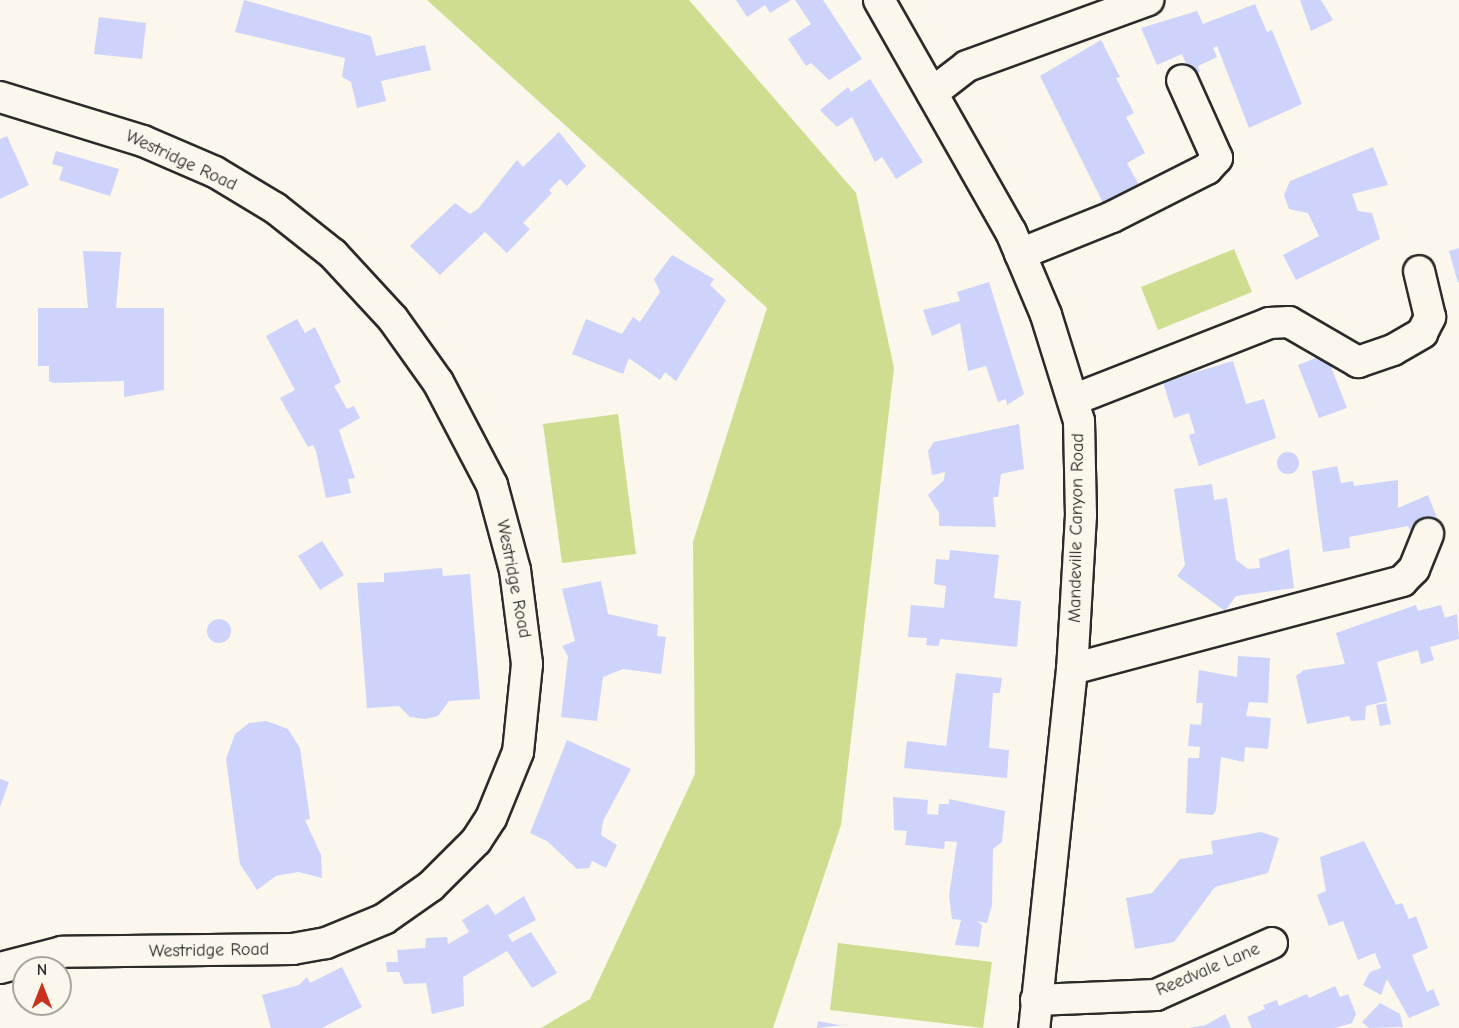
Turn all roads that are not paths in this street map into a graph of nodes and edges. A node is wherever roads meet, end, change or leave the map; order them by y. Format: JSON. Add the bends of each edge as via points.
{"nodes":[{"id":1,"x":879,"y":0,"type":"edge"},
{"id":2,"x":1148,"y":0,"type":"edge"},
{"id":3,"x":1182,"y":80,"type":"dead end"},
{"id":4,"x":932,"y":93,"type":"junction"},
{"id":5,"x":0,"y":97,"type":"edge"},
{"id":6,"x":1020,"y":254,"type":"junction"},
{"id":7,"x":1419,"y":271,"type":"dead end"},
{"id":8,"x":1073,"y":400,"type":"junction"},
{"id":9,"x":1428,"y":534,"type":"dead end"},
{"id":10,"x":1072,"y":669,"type":"junction"},
{"id":11,"x":1272,"y":944,"type":"dead end"},
{"id":12,"x":0,"y":968,"type":"edge"},
{"id":13,"x":1035,"y":1014,"type":"edge"}],
"edges":[{"from":1,"to":4,"type":"street","name":"Mandeville Canyon Road"},
{"from":2,"to":4,"type":"street","via":[[967,66]]},
{"from":3,"to":6,"type":"street","via":[[1217,158],[1207,168],[1112,217]]},
{"from":4,"to":6,"type":"street","name":"Mandeville Canyon Road"},
{"from":5,"to":12,"type":"street","name":"Westridge Road","via":[[143,141],[215,172],[275,208],[333,254],[393,319],[438,382],[476,447],[505,531],[524,619],[526,707],[507,782],[476,842],[431,886],[359,932],[293,949],[62,952]]},
{"from":6,"to":8,"type":"street","name":"Mandeville Canyon Road"},
{"from":7,"to":8,"type":"street","via":[[1430,317],[1422,333],[1393,350],[1358,362],[1289,322],[1269,323],[1154,373]]},
{"from":8,"to":10,"type":"street","name":"Mandeville Canyon Road","via":[[1079,421],[1081,515]]},
{"from":9,"to":10,"type":"street","via":[[1414,569],[1402,581]]},
{"from":10,"to":13,"type":"street","name":"Mandeville Canyon Road"},
{"from":11,"to":13,"type":"street","name":"Reedvale Lane","via":[[1156,995]]}]}
